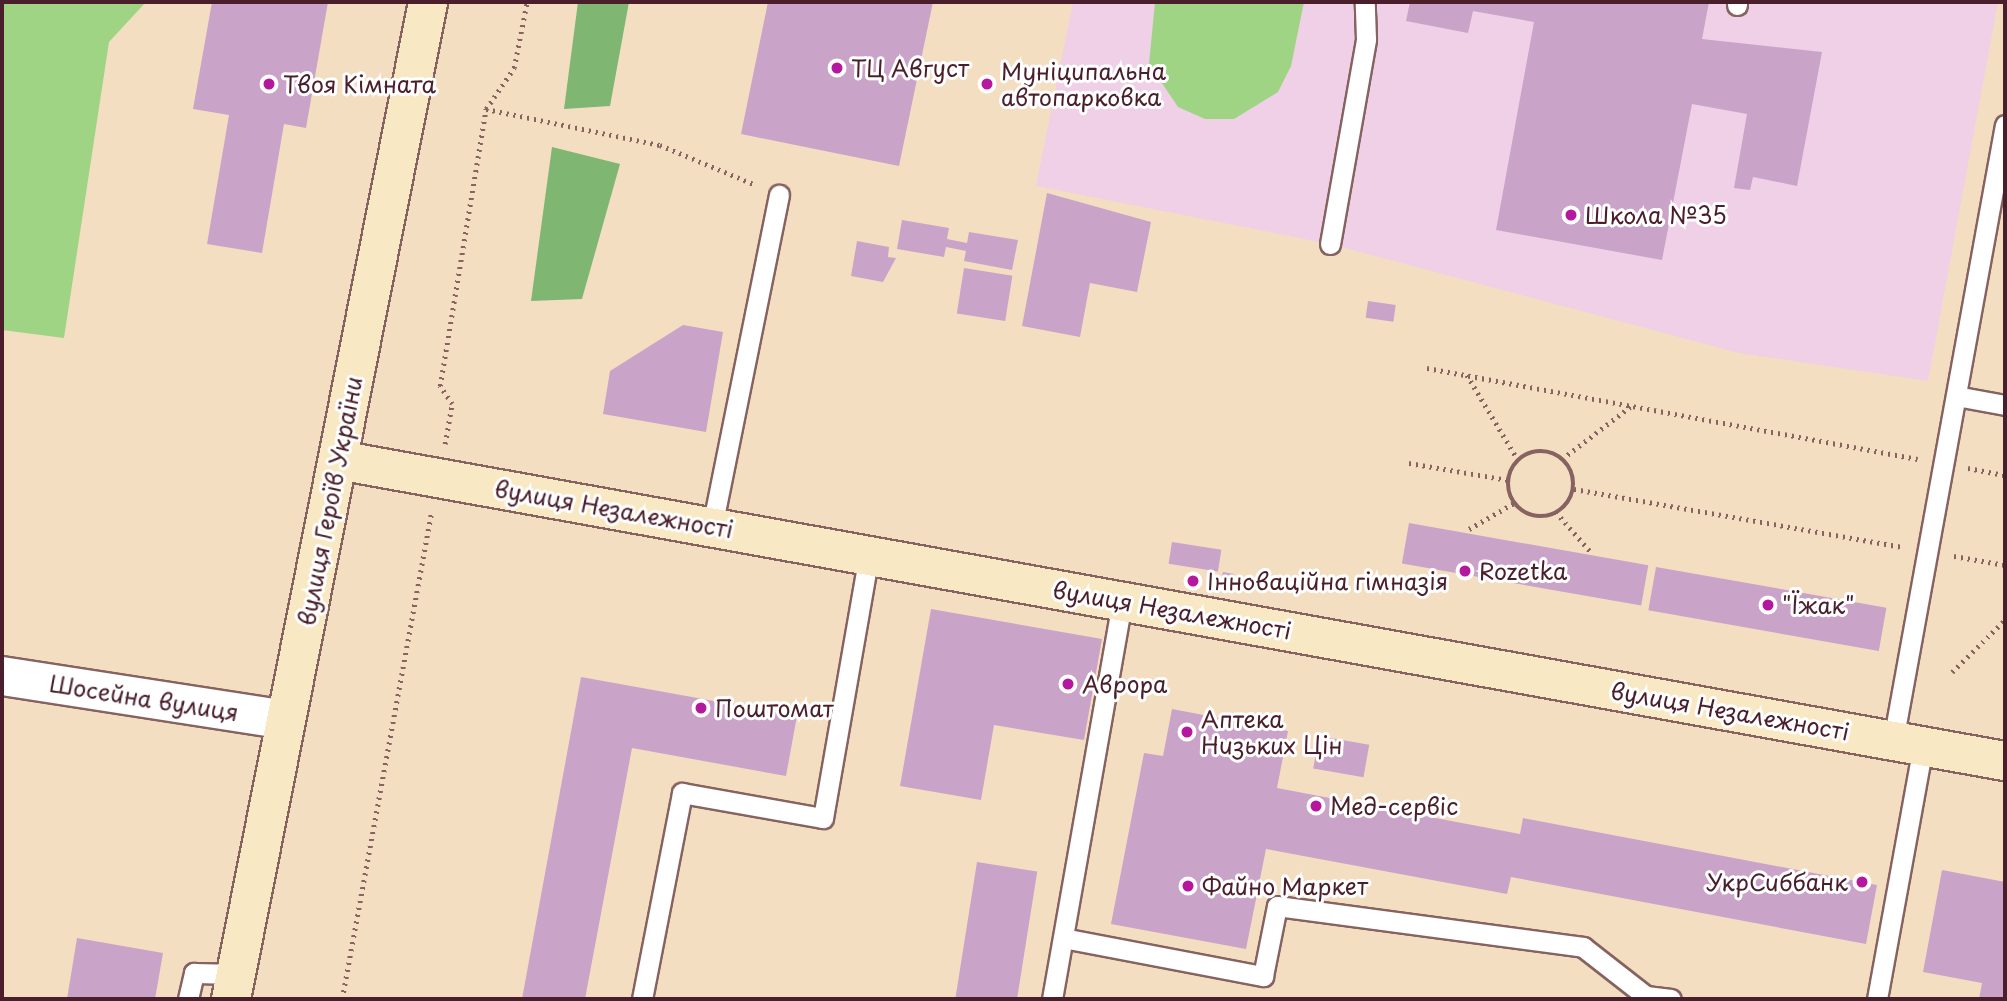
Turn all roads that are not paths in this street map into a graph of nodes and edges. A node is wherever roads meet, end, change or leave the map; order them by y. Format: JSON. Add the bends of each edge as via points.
{"nodes":[{"id":1,"x":428,"y":2,"type":"edge"},
{"id":2,"x":1364,"y":2,"type":"edge"},
{"id":3,"x":2005,"y":125,"type":"edge"},
{"id":4,"x":779,"y":195,"type":"road end"},
{"id":5,"x":1330,"y":244,"type":"dead end"},
{"id":6,"x":1956,"y":396,"type":"junction"},
{"id":7,"x":2005,"y":405,"type":"edge"},
{"id":8,"x":338,"y":460,"type":"junction"},
{"id":9,"x":712,"y":527,"type":"junction"},
{"id":10,"x":869,"y":555,"type":"junction"},
{"id":11,"x":1122,"y":601,"type":"junction"},
{"id":12,"x":2,"y":676,"type":"edge"},
{"id":13,"x":286,"y":720,"type":"junction"},
{"id":14,"x":1908,"y":743,"type":"junction"},
{"id":15,"x":2005,"y":761,"type":"edge"},
{"id":16,"x":1063,"y":938,"type":"junction"},
{"id":17,"x":233,"y":987,"type":"edge"},
{"id":18,"x":188,"y":999,"type":"edge"},
{"id":19,"x":642,"y":999,"type":"edge"},
{"id":20,"x":1052,"y":999,"type":"edge"},
{"id":21,"x":1671,"y":999,"type":"edge"},
{"id":22,"x":1877,"y":999,"type":"edge"}],
"edges":[{"from":1,"to":8,"type":"main road","name":"вулиця Героїв України"},
{"from":2,"to":5,"type":"lane","via":[[1366,39]]},
{"from":3,"to":6,"type":"lane"},
{"from":4,"to":9,"type":"lane"},
{"from":6,"to":7,"type":"lane"},
{"from":6,"to":14,"type":"lane","via":[[1928,551]]},
{"from":8,"to":9,"type":"main road","name":"вулиця Незалежності"},
{"from":8,"to":13,"type":"main road","name":"вулиця Героїв України"},
{"from":9,"to":10,"type":"main road","name":"вулиця Незалежності"},
{"from":10,"to":11,"type":"main road","name":"вулиця Незалежності"},
{"from":10,"to":19,"type":"lane","via":[[823,818],[682,793]]},
{"from":11,"to":14,"type":"main road","name":"вулиця Незалежності"},
{"from":11,"to":16,"type":"lane"},
{"from":12,"to":13,"type":"street","name":"Шосейна вулиця"},
{"from":13,"to":17,"type":"main road","name":"вулиця Героїв України"},
{"from":14,"to":15,"type":"main road","name":"вулиця Незалежності"},
{"from":14,"to":22,"type":"lane"},
{"from":16,"to":20,"type":"lane"},
{"from":16,"to":21,"type":"lane","via":[[1263,976],[1277,906],[1583,947],[1646,996]]},
{"from":17,"to":18,"type":"lane","via":[[194,972]]}]}
